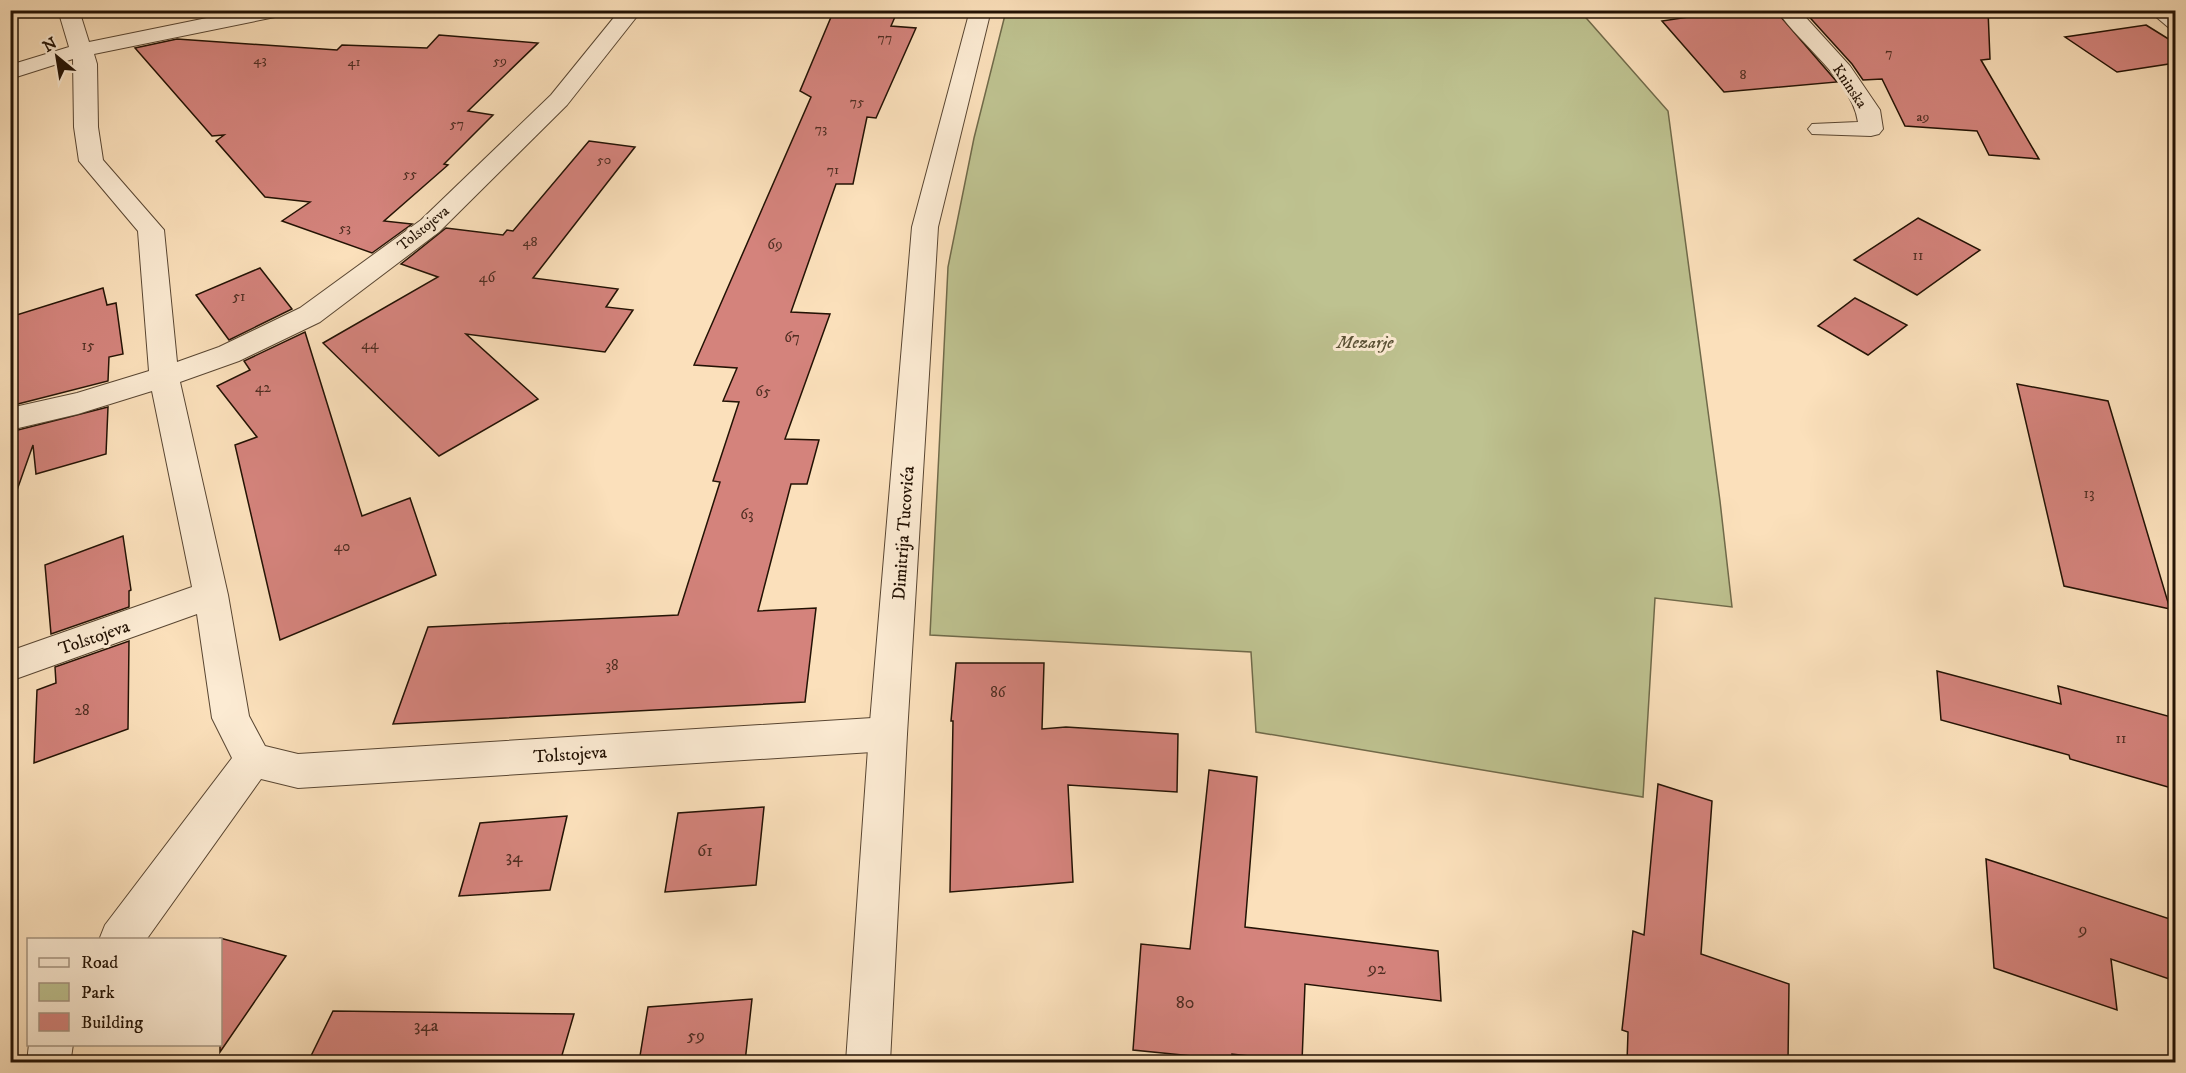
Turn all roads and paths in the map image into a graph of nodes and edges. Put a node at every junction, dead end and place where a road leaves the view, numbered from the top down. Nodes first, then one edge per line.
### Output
1 (68, 10) edge
2 (280, 10) edge
3 (632, 10) edge
4 (981, 10) edge
5 (1788, 10) edge
6 (2158, 10) edge
7 (2175, 22) edge
8 (81, 50) junction
9 (10, 72) edge
10 (1820, 129) dead end
11 (164, 377) junction
12 (10, 419) edge
13 (211, 595) junction
14 (10, 666) edge
15 (888, 734) junction
16 (254, 760) junction
17 (121, 938) edge
18 (51, 1046) edge
19 (50, 1062) edge
20 (868, 1062) edge

1 - 8 street
2 - 8 street
3 - 11 street, Tolstojeva
4 - 15 street, Dimitrija Tucovića
5 - 10 street, Kninska
6 - 7 street
8 - 9 street
8 - 11 street
11 - 12 street, Tolstojeva
11 - 13 street
13 - 14 street, Tolstojeva
13 - 16 street
15 - 16 street, Tolstojeva
15 - 20 street, Dimitrija Tucovića
16 - 17 street
18 - 19 street

